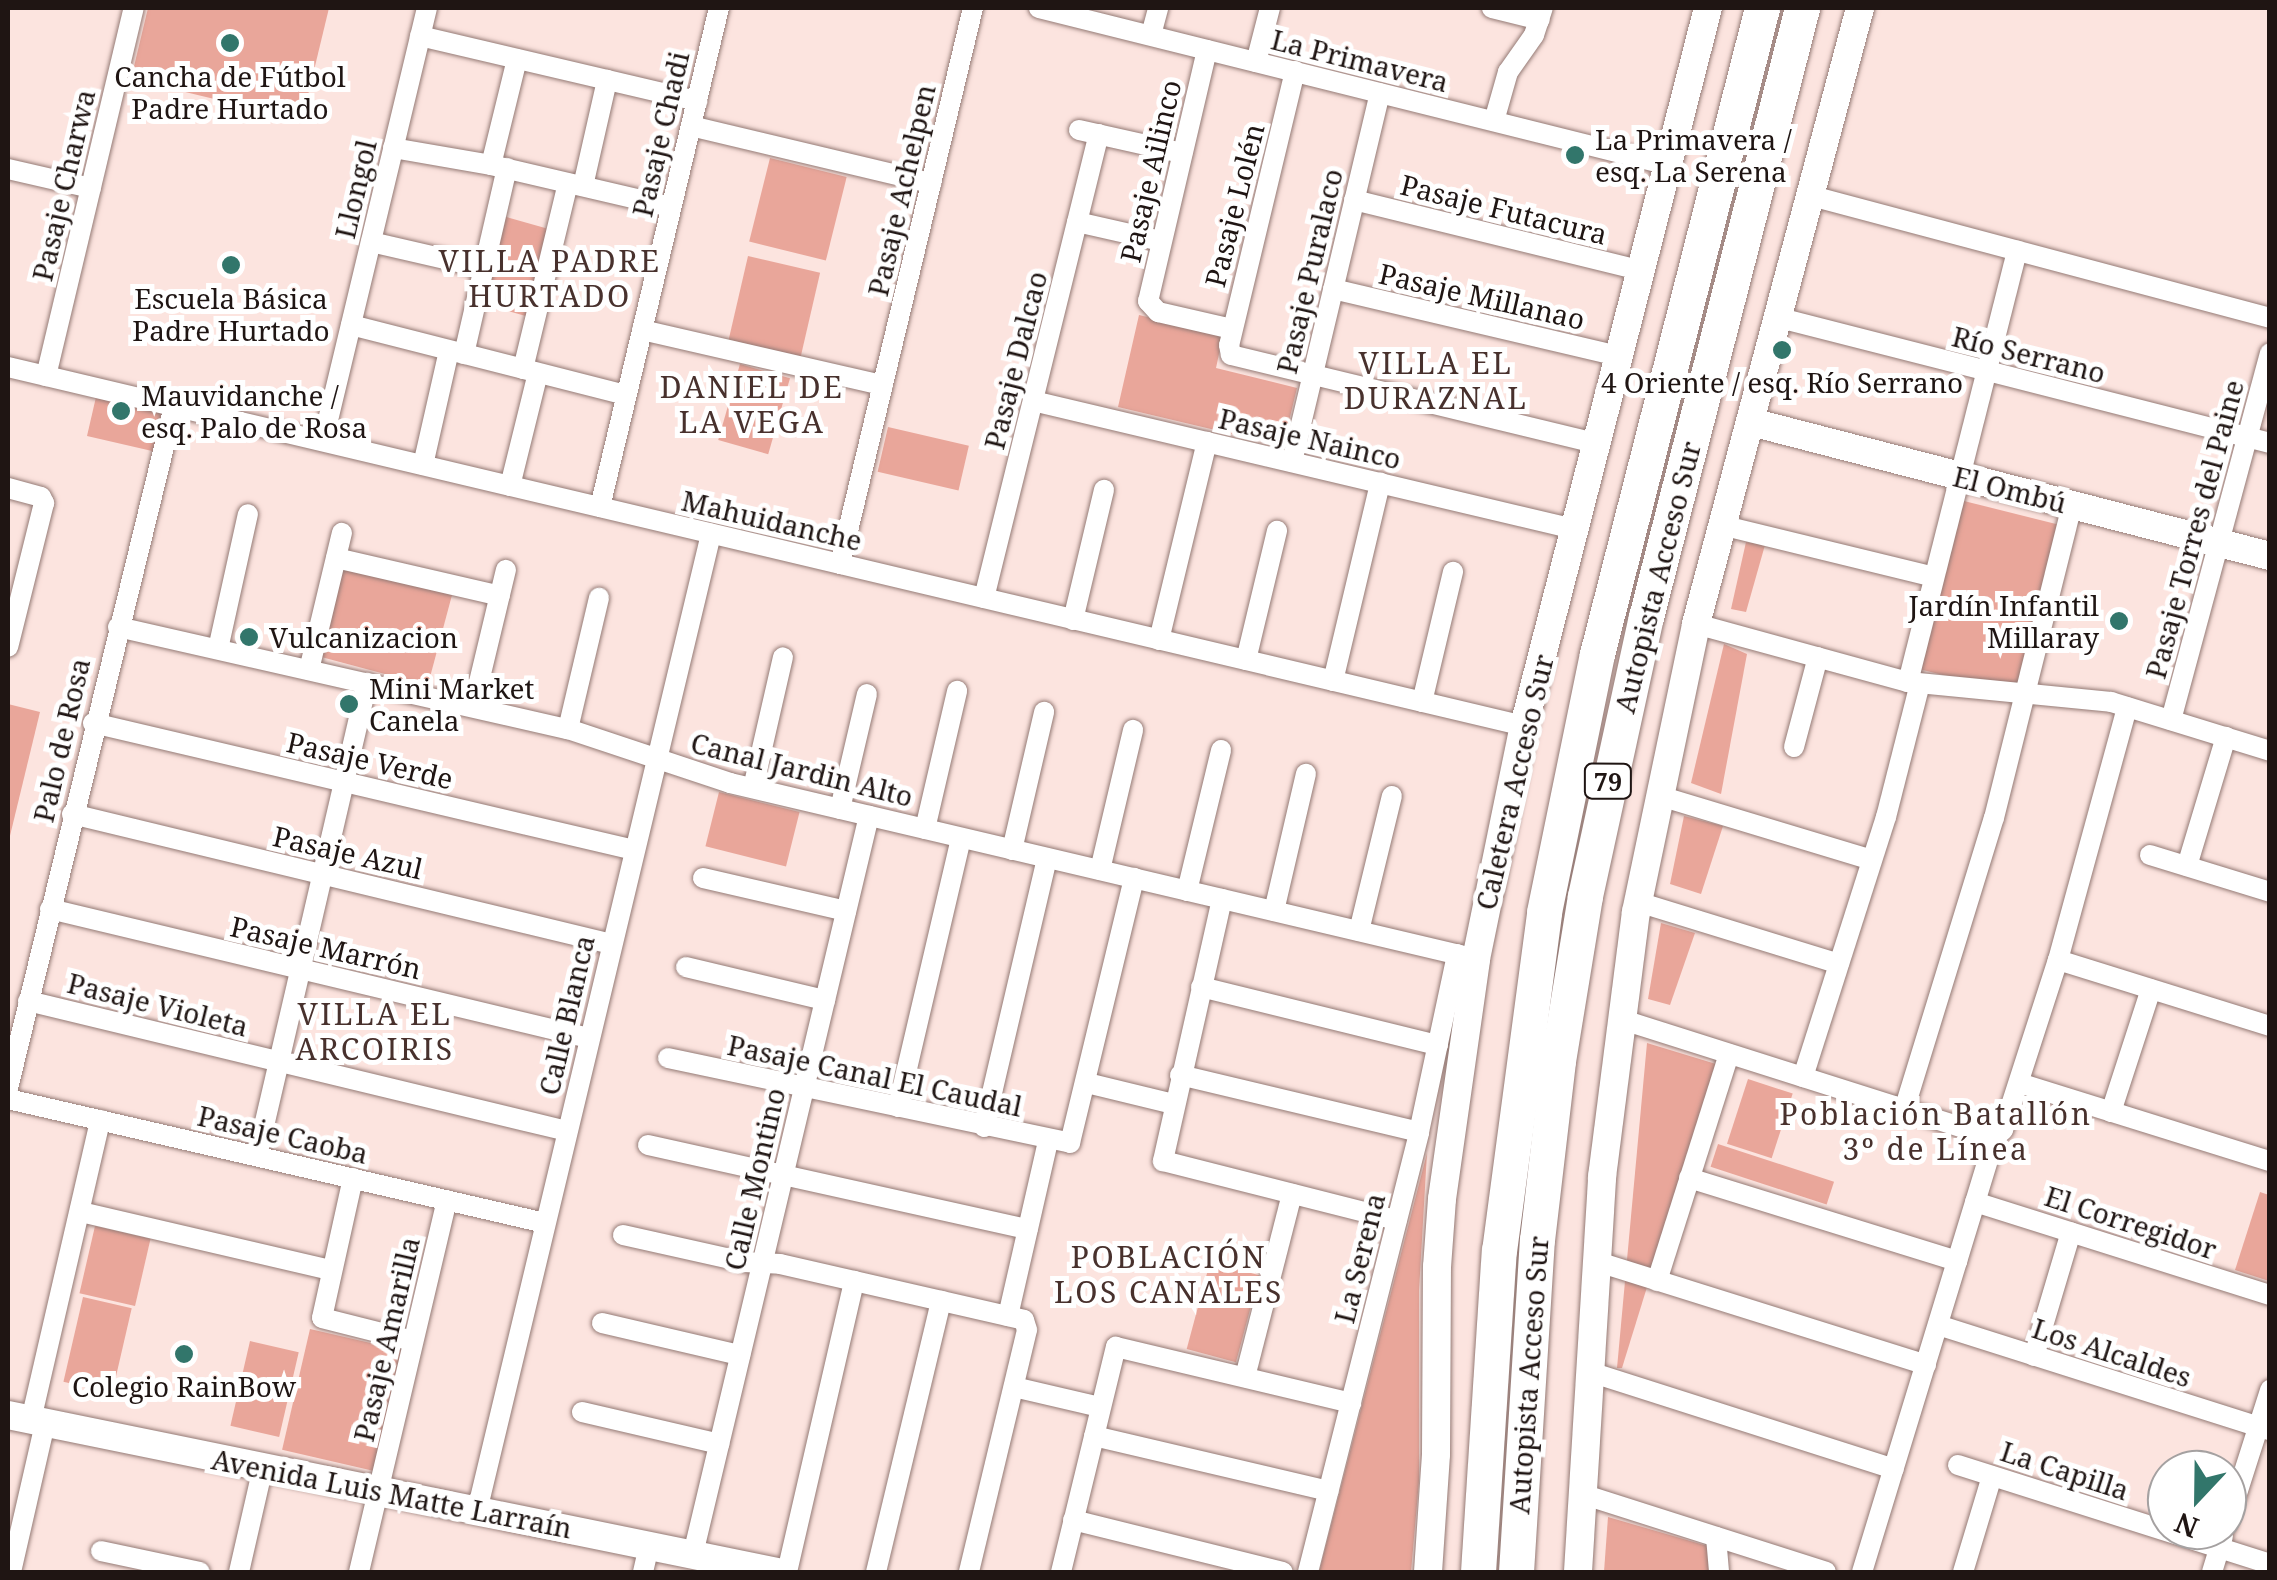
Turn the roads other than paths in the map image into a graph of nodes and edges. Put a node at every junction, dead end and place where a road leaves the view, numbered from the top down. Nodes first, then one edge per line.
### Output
1 (134, 8) edge
2 (427, 8) edge
3 (719, 8) edge
4 (973, 8) edge
5 (1039, 8) edge
6 (1158, 8) edge
7 (1270, 8) edge
8 (1492, 8) edge
9 (1708, 8) edge
10 (1762, 8) edge
11 (1802, 8) edge
12 (1860, 8) edge
13 (1542, 14) edge
14 (420, 36) junction
15 (1151, 36) junction
16 (1207, 50) junction
17 (516, 59) junction
18 (1256, 62) junction
19 (1295, 72) junction
20 (607, 80) junction
21 (1380, 93) junction
22 (696, 101) junction
23 (1494, 121) junction
24 (690, 126) junction
25 (393, 148) junction
26 (1182, 153) junction
27 (1668, 165) junction
28 (499, 166) junction
29 (8, 169) edge
30 (575, 184) junction
31 (931, 184) junction
32 (91, 188) junction
33 (1808, 195) junction
34 (1354, 200) junction
35 (671, 207) junction
36 (1077, 222) junction
37 (1161, 241) junction
38 (371, 242) junction
39 (2017, 251) junction
40 (484, 268) junction
41 (1640, 270) junction
42 (1333, 289) junction
43 (1776, 317) junction
44 (2270, 318) edge
45 (351, 325) junction
46 (642, 330) junction
47 (1232, 330) junction
48 (457, 352) junction
49 (2270, 353) edge
50 (1618, 356) junction
51 (8, 366) edge
52 (530, 371) junction
53 (1987, 371) junction
54 (46, 376) junction
55 (1313, 376) junction
56 (884, 384) junction
57 (626, 396) junction
58 (1033, 401) junction
59 (174, 406) junction
60 (1751, 422) junction
61 (2248, 438) junction
62 (323, 441) junction
63 (1207, 442) junction
64 (1596, 443) junction
65 (2270, 444) edge
66 (1292, 462) junction
67 (423, 465) junction
68 (1960, 476) junction
69 (1380, 483) junction
70 (510, 486) junction
71 (8, 488) edge
72 (1104, 490) dead end
73 (2072, 505) junction
74 (600, 507) junction
75 (248, 514) dead end
76 (1725, 526) junction
77 (1574, 529) junction
78 (1277, 532) dead end
79 (342, 534) dead end
80 (712, 534) junction
81 (2222, 544) junction
82 (2270, 556) edge
83 (336, 558) junction
84 (840, 564) junction
85 (506, 570) dead end
86 (1453, 572) dead end
87 (1934, 577) junction
88 (15, 589) edge
89 (500, 596) junction
90 (599, 598) dead end
91 (984, 598) junction
92 (1073, 620) junction
93 (1696, 624) junction
94 (118, 626) junction
95 (1159, 640) junction
96 (8, 646) edge
97 (218, 649) junction
98 (784, 657) dead end
99 (1818, 658) junction
100 (1246, 660) junction
101 (310, 670) junction
102 (1334, 681) junction
103 (367, 683) junction
104 (1914, 683) junction
105 (957, 690) dead end
106 (2023, 692) junction
107 (867, 694) dead end
108 (1422, 702) junction
109 (473, 706) junction
110 (2127, 706) junction
111 (1044, 712) dead end
112 (2171, 720) junction
113 (94, 723) junction
114 (1524, 726) junction
115 (568, 729) junction
116 (1133, 730) dead end
117 (2226, 737) junction
118 (1794, 748) dead end
119 (1221, 750) dead end
120 (2270, 751) edge
121 (656, 758) junction
122 (1306, 774) dead end
123 (344, 782) junction
124 (752, 788) junction
125 (1392, 796) dead end
126 (1660, 796) junction
127 (840, 809) junction
128 (72, 814) junction
129 (869, 816) junction
130 (925, 829) junction
131 (961, 838) junction
132 (634, 850) junction
133 (1012, 850) junction
134 (2150, 854) dead end
135 (1047, 858) junction
136 (1872, 860) junction
137 (2186, 866) junction
138 (1100, 870) junction
139 (322, 874) junction
140 (704, 878) dead end
141 (1134, 878) junction
142 (1187, 891) junction
143 (2270, 892) edge
144 (1222, 899) junction
145 (1638, 902) junction
146 (50, 909) junction
147 (846, 911) junction
148 (1274, 911) junction
149 (1359, 931) junction
150 (612, 944) junction
151 (1466, 956) junction
152 (2058, 960) junction
153 (1839, 964) junction
154 (686, 967) dead end
155 (300, 969) junction
156 (1201, 986) junction
157 (2151, 989) junction
158 (825, 1000) junction
159 (28, 1001) junction
160 (1620, 1019) junction
161 (2270, 1026) edge
162 (589, 1038) junction
163 (1438, 1046) junction
164 (1729, 1054) junction
165 (668, 1058) dead end
166 (279, 1062) junction
167 (1180, 1075) junction
168 (1803, 1077) junction
169 (1087, 1083) junction
170 (2019, 1083) junction
171 (8, 1088) edge
172 (804, 1088) junction
173 (8, 1098) edge
174 (1174, 1104) junction
175 (898, 1106) junction
176 (1904, 1110) junction
177 (2111, 1112) junction
178 (100, 1120) junction
179 (984, 1126) junction
180 (567, 1131) junction
181 (1419, 1132) junction
182 (1059, 1142) junction
183 (1989, 1143) junction
184 (648, 1145) dead end
185 (257, 1156) junction
186 (2270, 1161) edge
187 (783, 1174) junction
188 (353, 1178) junction
189 (1690, 1178) junction
190 (1292, 1194) junction
191 (447, 1200) junction
192 (1975, 1202) junction
193 (80, 1212) junction
194 (1398, 1220) junction
195 (545, 1223) junction
196 (1028, 1229) junction
197 (2071, 1232) junction
198 (623, 1235) dead end
199 (1595, 1261) junction
200 (1957, 1262) junction
201 (762, 1263) junction
202 (332, 1270) junction
203 (854, 1281) junction
204 (1657, 1281) junction
205 (2270, 1295) edge
206 (941, 1301) junction
207 (1017, 1320) junction
208 (602, 1324) dead end
209 (1938, 1325) junction
210 (413, 1342) junction
211 (740, 1355) junction
212 (2034, 1356) junction
213 (1926, 1365) junction
214 (1587, 1371) junction
215 (1245, 1377) junction
216 (1014, 1386) junction
217 (2270, 1390) edge
218 (1351, 1403) junction
219 (1100, 1407) junction
220 (582, 1412) dead end
221 (28, 1419) edge
222 (2264, 1428) edge
223 (1094, 1436) junction
224 (719, 1444) junction
225 (1958, 1465) dead end
226 (263, 1467) junction
227 (1894, 1469) junction
228 (2247, 1473) edge
229 (1992, 1476) junction
230 (1329, 1490) junction
231 (378, 1491) junction
232 (1582, 1494) junction
233 (477, 1511) junction
234 (2147, 1515) edge
235 (1074, 1520) junction
236 (1716, 1537) junction
237 (12, 1546) edge
238 (2247, 1549) edge
239 (101, 1551) dead end
240 (693, 1554) junction
241 (646, 1559) edge
242 (2270, 1564) edge
243 (1820, 1570) edge
244 (10, 1572) edge
245 (200, 1572) edge
246 (240, 1572) edge
247 (359, 1572) edge
248 (772, 1572) edge
249 (876, 1572) edge
250 (969, 1572) edge
251 (1061, 1572) edge
252 (1283, 1572) edge
253 (1308, 1572) edge
254 (1428, 1572) edge
255 (1478, 1572) edge
256 (1516, 1572) edge
257 (1578, 1572) edge
258 (1719, 1572) edge
259 (1862, 1572) edge
260 (1963, 1572) edge

1 - 32 street, Pasaje Charwa
2 - 14 street, Llongol
3 - 22 street, Pasaje Chadi
4 - 31 street, Pasaje Achelpen
5 - 15 street, La Primavera
6 - 15 street
7 - 18 street
8 - 13 street
9 - 27 main road, Caletera Acceso Sur
10 - 255 highway, Autopista Acceso Sur / 79
11 - 256 highway, Autopista Acceso Sur / 79
12 - 33 main road
13 - 23 street
14 - 17 street
14 - 25 street, Llongol
15 - 16 street, La Primavera
16 - 18 street, La Primavera
16 - 26 street, Pasaje Ailinco
17 - 20 street
17 - 28 street
18 - 19 street, La Primavera
19 - 21 street, La Primavera
19 - 47 street, Pasaje Lolén
20 - 22 street
20 - 30 street
21 - 23 street, La Primavera
21 - 34 street, Pasaje Puralaco
22 - 24 street, Pasaje Chadi
23 - 27 street, La Primavera
24 - 31 street
24 - 35 street, Pasaje Chadi
25 - 28 street
25 - 38 street, Llongol
26 - 36 street, Pasaje Dalcao
26 - 37 street, Pasaje Ailinco
27 - 41 main road, Caletera Acceso Sur
28 - 30 street
28 - 40 street
29 - 32 street
30 - 35 street
30 - 52 street
31 - 56 street, Pasaje Achelpen
32 - 54 street, Pasaje Charwa
33 - 39 street
33 - 43 main road
34 - 41 street, Pasaje Futacura
34 - 42 street, Pasaje Puralaco
35 - 46 street, Pasaje Chadi
36 - 37 street
36 - 58 street, Pasaje Dalcao
37 - 47 street, Pasaje Ailinco
38 - 40 street
38 - 45 street, Llongol
39 - 44 street
39 - 53 street
40 - 48 street
41 - 50 main road, Caletera Acceso Sur
42 - 50 street, Pasaje Millanao
42 - 55 street, Pasaje Puralaco
43 - 53 street, Río Serrano
43 - 60 main road
45 - 48 street
45 - 62 street, Llongol
46 - 56 street
46 - 57 street, Pasaje Chadi
47 - 55 street, Pasaje Lolén
48 - 52 street
48 - 67 street
49 - 61 street, Pasaje Torres del Paine
50 - 64 main road, Caletera Acceso Sur
51 - 54 street, Mahuidanche
52 - 57 street
52 - 70 street
53 - 61 street, Río Serrano
53 - 68 street
54 - 59 street, Mahuidanche
55 - 64 street
55 - 66 street, Pasaje Puralaco
56 - 84 street, Pasaje Achelpen
57 - 74 street, Pasaje Chadi
58 - 63 street, Pasaje Nainco
58 - 91 street, Pasaje Dalcao
59 - 62 street, Mahuidanche
59 - 94 street, Palo de Rosa
60 - 68 main road, El Ombú
60 - 76 main road
61 - 65 street, Río Serrano
61 - 81 street, Pasaje Torres del Paine
62 - 67 street, Mahuidanche
63 - 66 street, Pasaje Nainco
63 - 95 street
64 - 77 main road, Caletera Acceso Sur
66 - 69 street, Pasaje Nainco
67 - 70 street, Mahuidanche
68 - 73 main road, El Ombú
68 - 87 street
69 - 77 street, Pasaje Nainco
69 - 102 street
70 - 74 street, Mahuidanche
71 - 88 street
72 - 92 street
73 - 81 main road, El Ombú
73 - 106 street
74 - 80 street, Mahuidanche
75 - 97 street
76 - 87 street
76 - 93 main road
77 - 114 main road, Caletera Acceso Sur
78 - 100 street
79 - 83 street
80 - 84 street, Mahuidanche
80 - 121 street, Calle Blanca
81 - 82 main road, El Ombú
81 - 112 street, Pasaje Torres del Paine
83 - 89 street
83 - 101 street
84 - 91 street, Mahuidanche
85 - 89 street
86 - 108 street
87 - 104 street
88 - 96 street
89 - 109 street
90 - 115 street
91 - 92 street, Mahuidanche
92 - 95 street, Mahuidanche
93 - 99 street
93 - 126 main road
94 - 97 street, Canal Jardin Alto
94 - 113 street, Palo de Rosa
95 - 100 street, Mahuidanche
97 - 101 street, Canal Jardin Alto
98 - 124 street
99 - 104 street
99 - 118 street
100 - 102 street, Mahuidanche
101 - 103 street, Canal Jardin Alto
102 - 108 street, Mahuidanche
103 - 109 street, Canal Jardin Alto
103 - 123 street
104 - 106 street
104 - 136 street
105 - 130 street
106 - 110 street
106 - 176 street
107 - 127 street
108 - 114 street, Mahuidanche
109 - 115 street, Canal Jardin Alto
110 - 112 street
110 - 152 street
111 - 133 street
112 - 117 street
113 - 123 street, Pasaje Verde
113 - 128 street, Palo de Rosa
114 - 151 main road, Caletera Acceso Sur
115 - 121 street, Canal Jardin Alto
116 - 138 street
117 - 120 street
117 - 137 street
119 - 142 street
121 - 124 street, Canal Jardin Alto
121 - 132 street, Calle Blanca
122 - 148 street
123 - 132 street, Pasaje Verde
123 - 139 street
124 - 127 street, Canal Jardin Alto
125 - 149 street
126 - 136 street
126 - 145 main road
127 - 129 street, Canal Jardin Alto
128 - 139 street, Pasaje Azul
128 - 146 street, Palo de Rosa
129 - 130 street, Canal Jardin Alto
129 - 147 street, Calle Montino
130 - 131 street, Canal Jardin Alto
131 - 133 street, Canal Jardin Alto
131 - 175 street
132 - 150 street, Calle Blanca
133 - 135 street, Canal Jardin Alto
134 - 137 street
135 - 138 street, Canal Jardin Alto
135 - 179 street
136 - 153 street
137 - 143 street
138 - 141 street, Canal Jardin Alto
139 - 150 street, Pasaje Azul
139 - 155 street
140 - 147 street
141 - 142 street, Canal Jardin Alto
141 - 169 street
142 - 144 street, Canal Jardin Alto
144 - 148 street, Canal Jardin Alto
144 - 156 street
145 - 153 street
145 - 160 main road
146 - 155 street, Pasaje Marrón
146 - 159 street, Palo de Rosa
147 - 158 street, Calle Montino
148 - 149 street, Canal Jardin Alto
149 - 151 street, Canal Jardin Alto
150 - 162 street, Calle Blanca
151 - 163 street, La Serena
151 - 254 main road, Caletera Acceso Sur
152 - 157 street
152 - 170 street
153 - 168 street
154 - 158 street
155 - 162 street, Pasaje Marrón
155 - 166 street
156 - 163 street
156 - 167 street
157 - 161 street
157 - 177 street
158 - 172 street, Calle Montino
159 - 166 street, Pasaje Violeta
159 - 171 street, Palo de Rosa
160 - 164 street
160 - 199 main road
162 - 180 street, Calle Blanca
163 - 181 street, La Serena
164 - 168 street
164 - 189 street
165 - 172 street, Pasaje Canal El Caudal
166 - 180 street, Pasaje Violeta
166 - 185 street
167 - 174 street
167 - 181 street
168 - 176 street
169 - 174 street
169 - 182 street
170 - 177 street
170 - 183 street
172 - 175 street, Pasaje Canal El Caudal
172 - 187 street, Calle Montino
173 - 178 street, Pasaje Caoba
174 - 190 street
175 - 179 street, Pasaje Canal El Caudal
176 - 183 street
177 - 186 street
178 - 185 street, Pasaje Caoba
178 - 193 street
179 - 182 street, Pasaje Canal El Caudal
180 - 195 street, Calle Blanca
181 - 194 street, La Serena
182 - 196 street
183 - 192 street
184 - 187 street
185 - 188 street, Pasaje Caoba
187 - 196 street
187 - 201 street, Calle Montino
188 - 191 street, Pasaje Caoba
188 - 202 street
189 - 200 street
189 - 204 street
190 - 194 street
190 - 215 street
191 - 195 street, Pasaje Caoba
191 - 210 street, Pasaje Amarilla
192 - 197 street, El Corregidor
192 - 200 street
193 - 202 street
193 - 221 street
194 - 218 street, La Serena
195 - 233 street, Calle Blanca
196 - 207 street
197 - 205 street, El Corregidor
197 - 212 street
198 - 201 street
199 - 204 street
199 - 214 main road
200 - 209 street
201 - 203 street
201 - 211 street, Calle Montino
202 - 210 street
203 - 206 street
203 - 248 street
204 - 213 street
206 - 207 street
206 - 249 street
207 - 216 street
208 - 211 street
209 - 212 street, Los Alcaldes
209 - 213 street
210 - 231 street, Pasaje Amarilla
211 - 224 street, Calle Montino
212 - 222 street, Los Alcaldes
213 - 227 street
214 - 227 street
214 - 232 main road
215 - 218 street
215 - 219 street
216 - 219 street
216 - 250 street
217 - 222 street
218 - 230 street, La Serena
219 - 223 street
220 - 224 street
221 - 226 main road, Avenida Luis Matte Larraín
221 - 237 street
222 - 228 street
223 - 230 street
223 - 235 street
224 - 240 street, Calle Montino
225 - 229 street, La Capilla
226 - 231 main road, Avenida Luis Matte Larraín
226 - 246 street
227 - 259 street
229 - 234 street, La Capilla
229 - 260 street
230 - 253 street, La Serena
231 - 233 main road, Avenida Luis Matte Larraín
231 - 247 street, Pasaje Amarilla
232 - 236 street
232 - 257 main road
233 - 241 main road, Avenida Luis Matte Larraín
235 - 251 street
235 - 252 street
236 - 243 street
236 - 258 street
237 - 244 street
238 - 242 street, La Capilla
239 - 245 street
240 - 241 main road, Avenida Luis Matte Larraín
240 - 248 main road, Avenida Luis Matte Larraín

